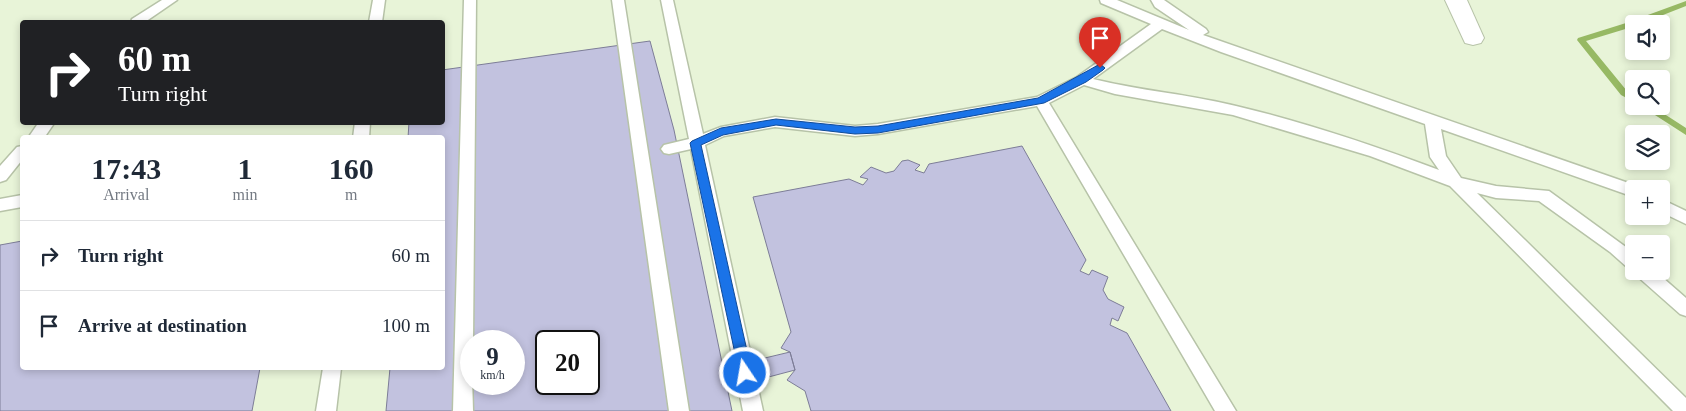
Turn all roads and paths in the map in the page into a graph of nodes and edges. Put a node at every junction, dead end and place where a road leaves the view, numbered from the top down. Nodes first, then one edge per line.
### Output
1 (172, 0) edge
2 (379, 0) edge
3 (470, 0) edge
4 (618, 0) edge
5 (667, 0) edge
6 (1106, 0) edge
7 (1157, 0) edge
8 (1456, 0) edge
9 (140, 20) edge
10 (376, 20) edge
11 (1160, 24) junction
12 (1474, 38) dead end
13 (1226, 49) junction
14 (1082, 80) junction
15 (1041, 101) junction
16 (1432, 120) junction
17 (46, 125) edge
18 (37, 135) edge
19 (696, 143) junction
20 (669, 149) dead end
21 (20, 153) edge
22 (0, 176) edge
23 (1456, 182) junction
24 (1625, 188) edge
25 (20, 201) edge
26 (0, 205) edge
27 (1670, 210) edge
28 (1686, 218) edge
29 (1625, 255) edge
30 (1653, 280) edge
31 (1686, 309) edge
32 (332, 370) edge
33 (326, 411) edge
34 (463, 411) edge
35 (679, 411) edge
36 (753, 411) edge
37 (1226, 411) edge
38 (1686, 411) edge

1 - 9 lane
2 - 10 lane
3 - 34 lane
4 - 35 lane
5 - 19 lane
6 - 11 lane
7 - 13 lane
8 - 12 street
11 - 13 lane
11 - 14 lane
13 - 16 lane
14 - 15 lane
14 - 23 lane
15 - 19 lane
15 - 37 lane
16 - 23 lane
16 - 24 lane
17 - 18 lane
19 - 20 lane
19 - 36 lane
21 - 22 lane
23 - 29 lane
23 - 38 lane
25 - 26 lane
27 - 28 lane
30 - 31 lane
32 - 33 lane

